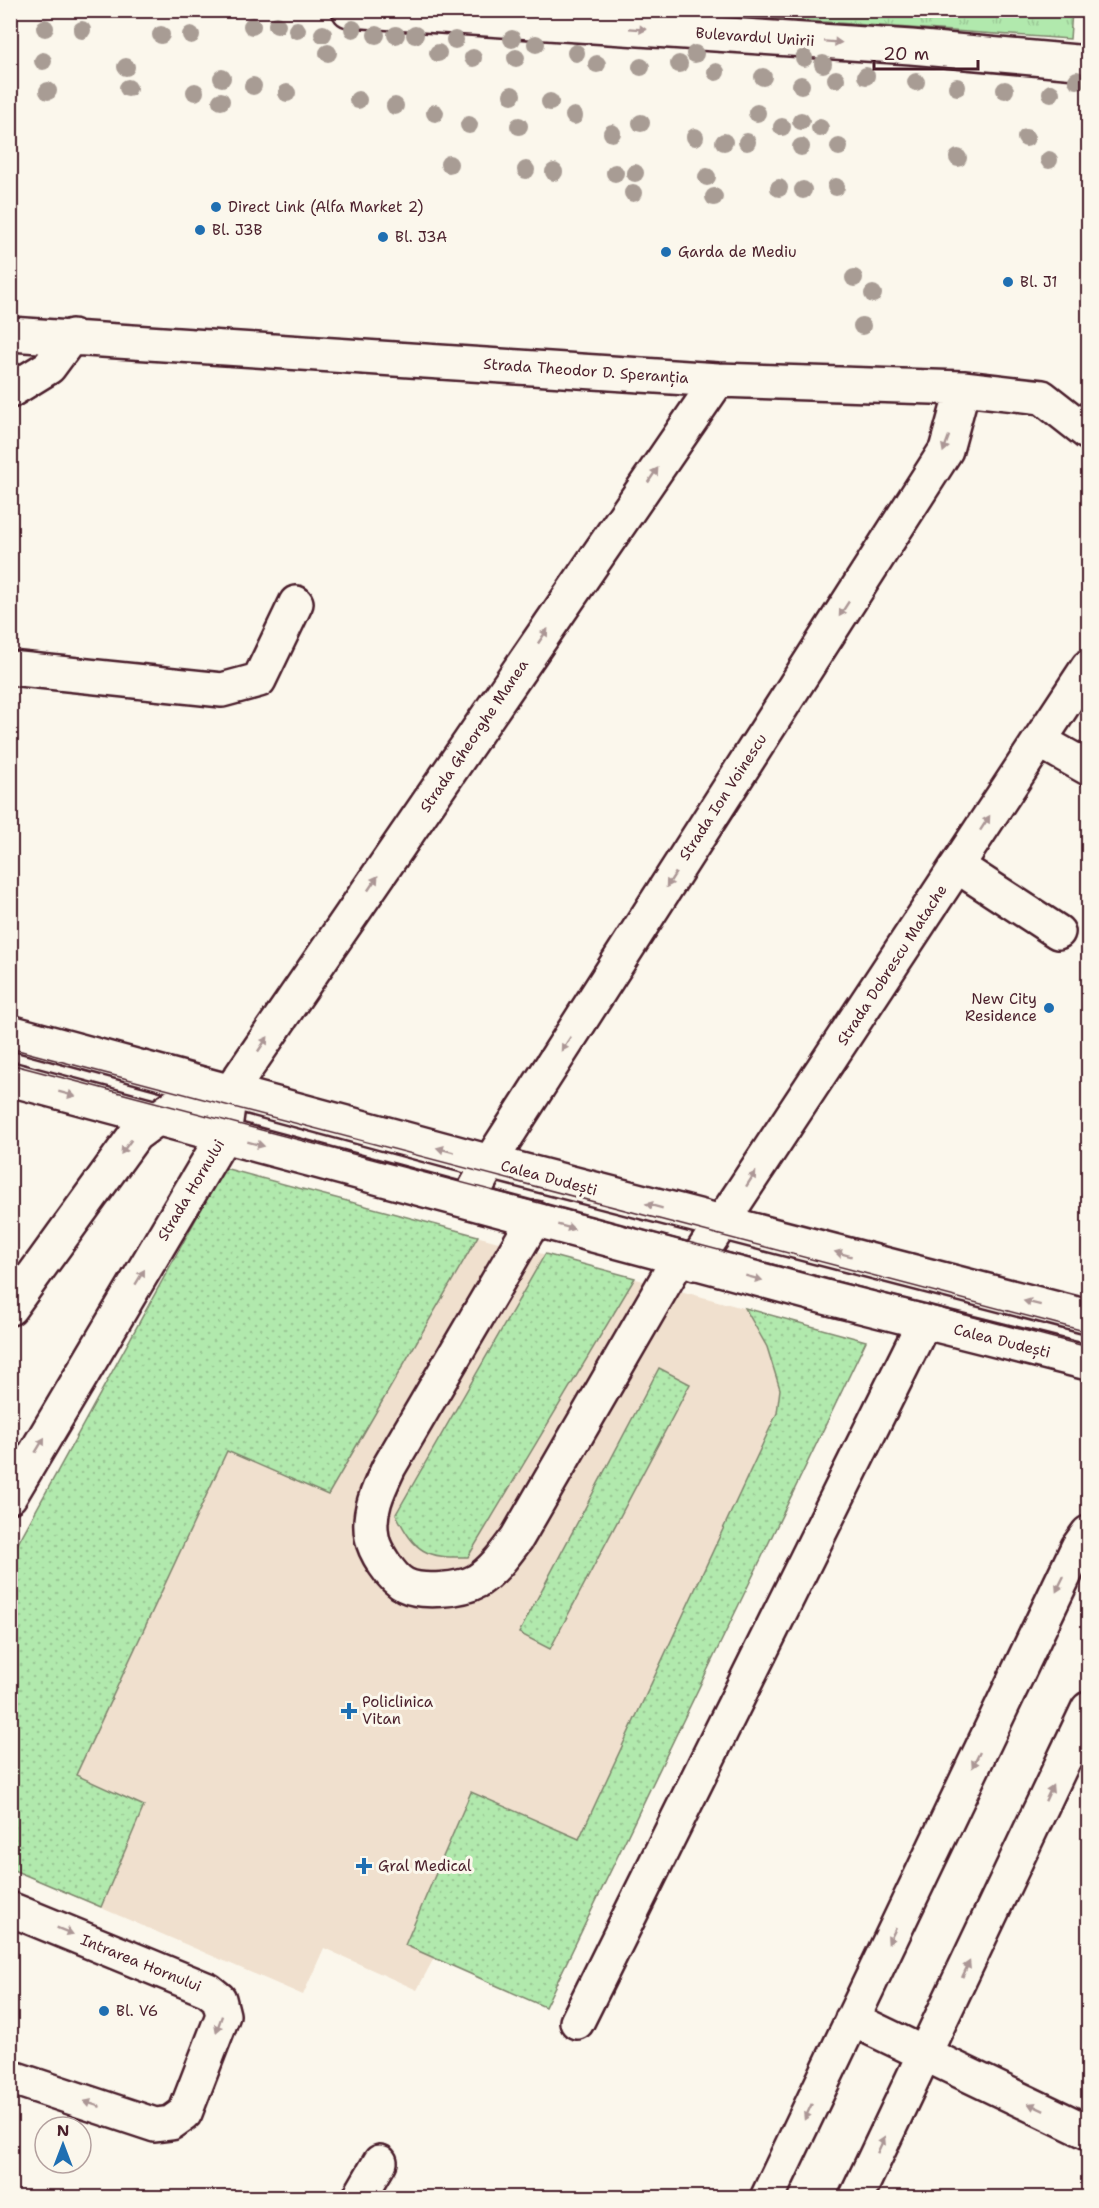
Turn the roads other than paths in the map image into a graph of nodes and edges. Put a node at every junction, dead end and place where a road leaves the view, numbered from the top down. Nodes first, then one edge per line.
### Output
1 (349, 10) edge
2 (1089, 63) edge
3 (10, 334) edge
4 (72, 336) junction
5 (718, 380) junction
6 (963, 388) junction
7 (10, 391) edge
8 (1089, 433) edge
9 (296, 603) dead end
10 (1089, 667) edge
11 (10, 668) edge
12 (1040, 741) junction
13 (1089, 768) edge
14 (957, 866) junction
15 (1058, 932) dead end
16 (10, 1032) edge
17 (10, 1079) edge
18 (230, 1092) junction
19 (157, 1117) junction
20 (224, 1135) junction
21 (490, 1162) junction
22 (469, 1200) junction
23 (535, 1218) junction
24 (722, 1224) junction
25 (687, 1261) junction
26 (10, 1308) edge
27 (1089, 1317) edge
28 (924, 1322) junction
29 (1089, 1363) edge
30 (10, 1496) edge
31 (1085, 1544) edge
32 (1089, 1709) edge
33 (10, 1909) edge
34 (852, 2019) junction
35 (577, 2022) dead end
36 (924, 2054) junction
37 (10, 2077) edge
38 (1089, 2132) edge
39 (380, 2162) dead end
40 (359, 2198) edge
41 (767, 2198) edge
42 (856, 2198) edge

1 -> 2 street, Bulevardul Unirii
3 - 4 street, Strada Theodor D. Speranția
4 - 5 street, Strada Theodor D. Speranția
4 - 7 street
5 - 6 street, Strada Theodor D. Speranția
18 -> 5 street, Strada Gheorghe Manea
6 - 8 street, Strada Theodor D. Speranția
6 -> 21 street, Strada Ion Voinescu
9 - 11 street
10 - 12 street, Strada Dobrescu Matache
12 - 13 street
14 -> 12 street, Strada Dobrescu Matache
14 - 15 street
24 -> 14 street, Strada Dobrescu Matache
16 - 18 street, Calea Dudești
17 -> 19 street, Calea Dudești
18 - 19 street
18 - 20 street, Strada Hornului
21 -> 18 street, Calea Dudești
19 - 20 street, Calea Dudești
19 -> 26 street
20 -> 22 street, Calea Dudești
30 -> 20 street, Strada Hornului
21 - 22 street, Strada Ion Voinescu
24 -> 21 street, Calea Dudești
22 - 23 street, Calea Dudești
23 -> 25 street, Calea Dudești
23 - 25 street, Strada Dobrescu Matache
24 - 25 street, Strada Dobrescu Matache
27 -> 24 street, Calea Dudești
25 -> 28 street, Calea Dudești
28 - 29 street, Calea Dudești
28 - 35 street
31 -> 34 street
36 -> 32 street
33 -> 37 street, Intrarea Hornului
34 - 36 street
34 -> 41 street
38 -> 36 street
42 -> 36 street
39 - 40 street

